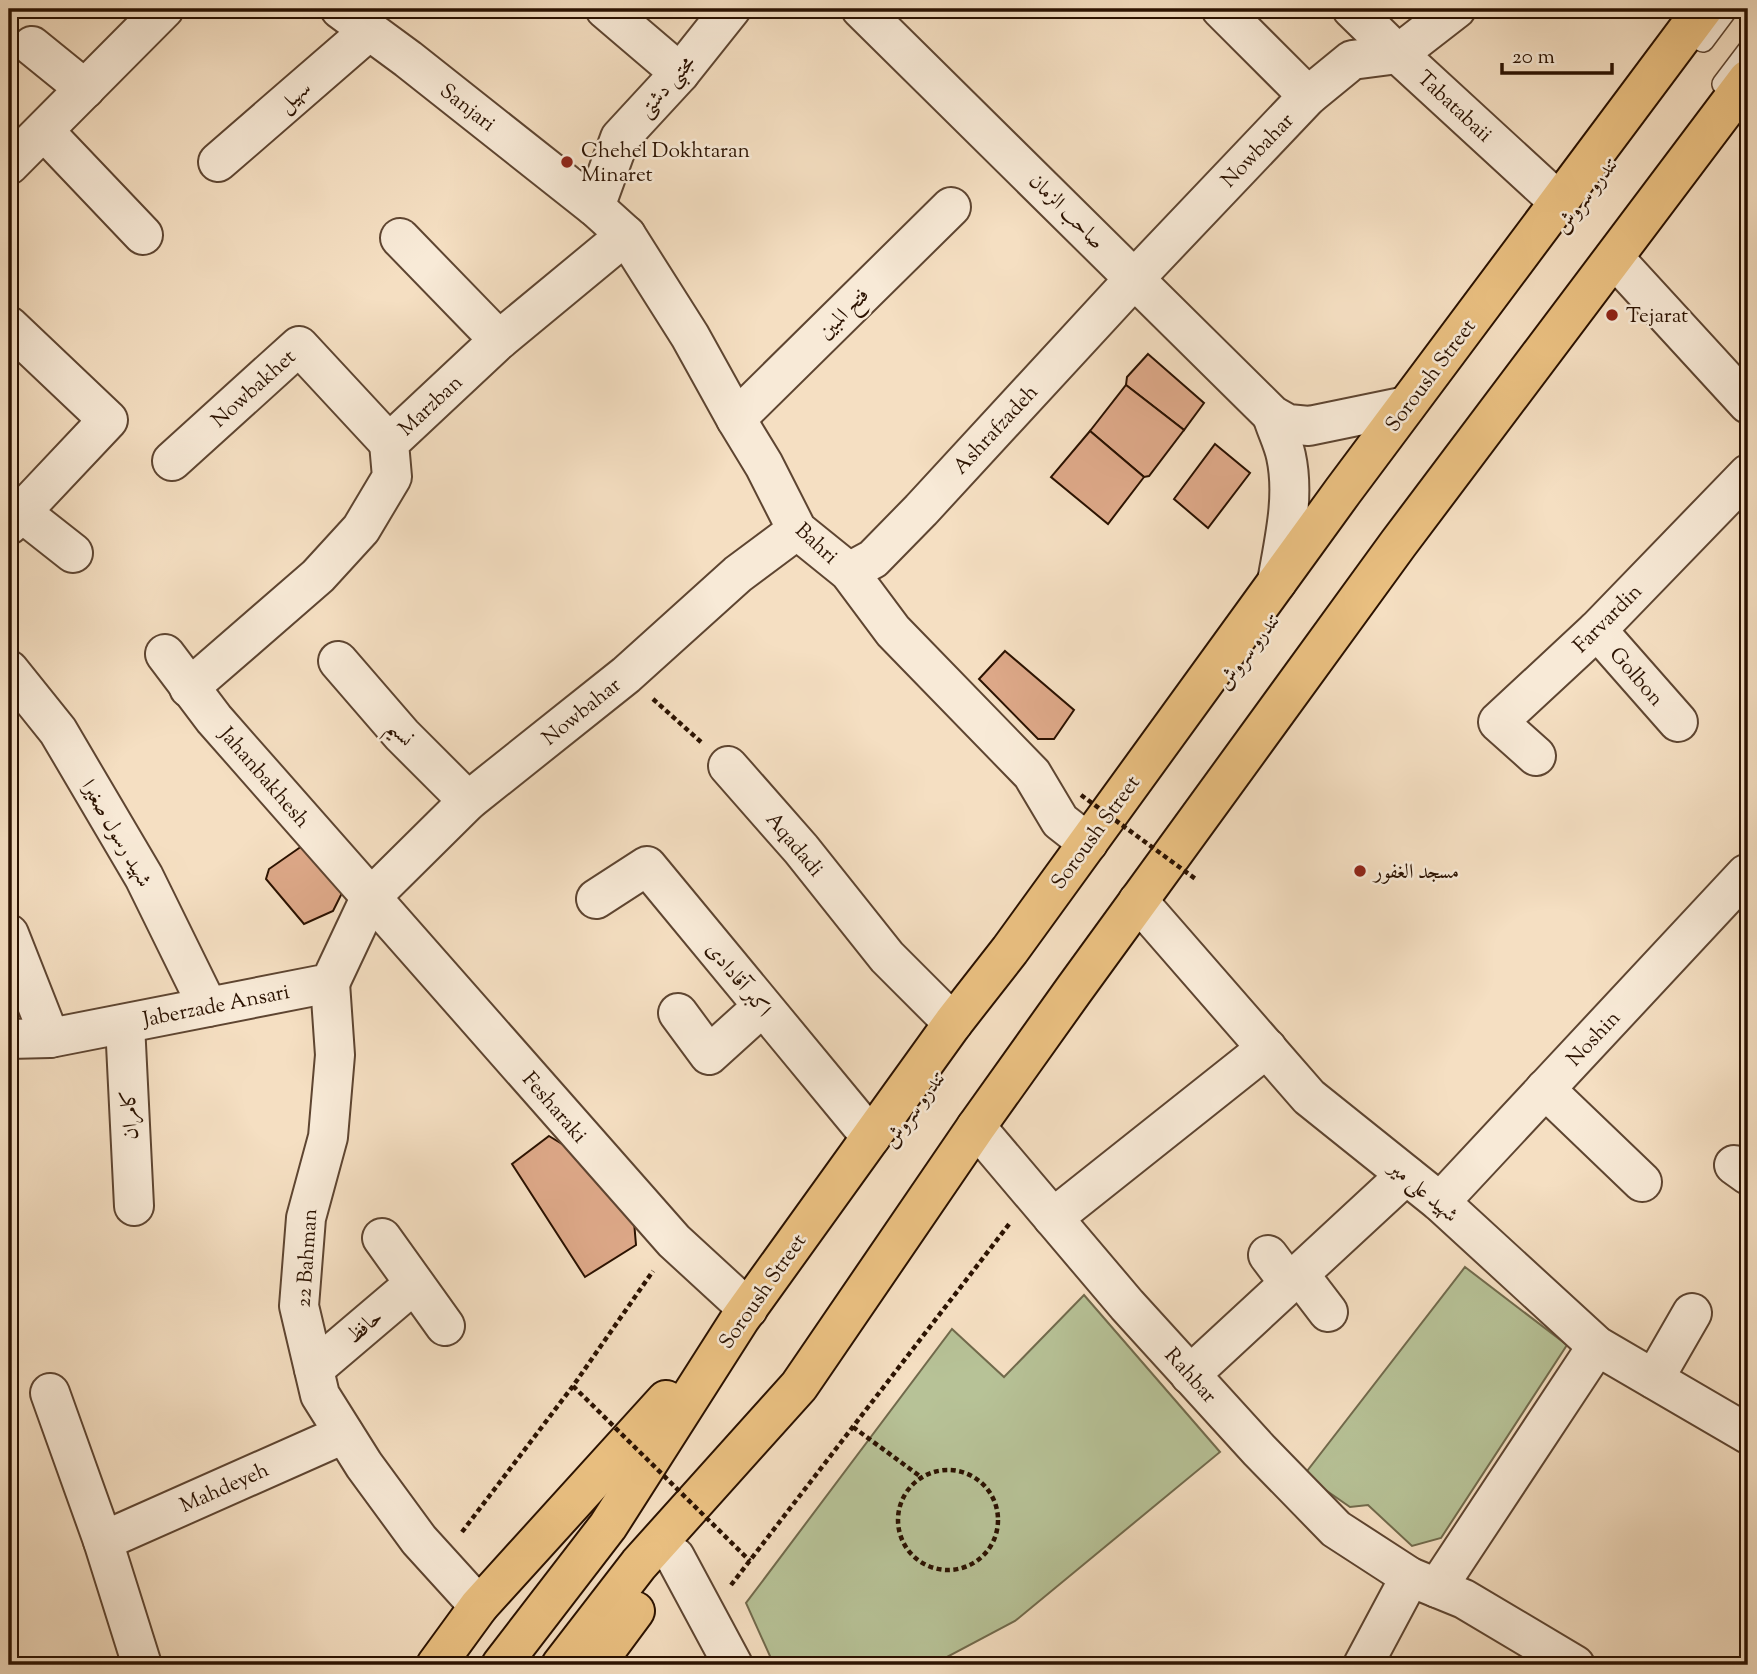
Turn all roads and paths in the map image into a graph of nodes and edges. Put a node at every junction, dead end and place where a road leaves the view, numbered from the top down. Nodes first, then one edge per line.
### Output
1 (164, 9) edge
2 (605, 9) edge
3 (731, 9) edge
4 (861, 9) edge
5 (1221, 9) edge
6 (1352, 9) edge
7 (1456, 9) edge
8 (1703, 9) edge
9 (1727, 9) edge
10 (354, 20) edge
11 (32, 46) dead end
12 (1748, 51) edge
13 (1398, 54) junction
14 (680, 73) junction
15 (1748, 79) edge
16 (85, 89) junction
17 (1308, 96) junction
18 (44, 131) junction
19 (218, 162) dead end
20 (9, 165) edge
21 (1559, 202) junction
22 (595, 207) junction
23 (951, 207) dead end
24 (143, 235) dead end
25 (626, 235) junction
26 (400, 238) dead end
27 (1614, 258) junction
28 (1135, 278) junction
29 (9, 326) edge
30 (499, 340) junction
31 (1743, 387) edge
32 (1406, 406) junction
33 (1272, 415) junction
34 (736, 419) junction
35 (389, 443) junction
36 (172, 461) dead end
37 (1748, 474) edge
38 (15, 518) edge
39 (797, 530) junction
40 (74, 552) dead end
41 (849, 572) junction
42 (1277, 582) junction
43 (1597, 630) junction
44 (165, 654) dead end
45 (338, 661) dead end
46 (9, 670) edge
47 (626, 675) junction
48 (189, 688) junction
49 (1678, 722) dead end
50 (1536, 756) dead end
51 (728, 766) joint
52 (1081, 795) dead end
53 (468, 802) junction
54 (1088, 843) junction
55 (1746, 873) dead end
56 (1197, 880) dead end
57 (370, 898) junction
58 (596, 899) dead end
59 (1138, 901) junction
60 (9, 934) edge
61 (330, 983) junction
62 (208, 1007) junction
63 (762, 1007) junction
64 (678, 1013) dead end
65 (953, 1023) junction
66 (125, 1024) junction
67 (50, 1038) junction
68 (9, 1039) edge
69 (1267, 1048) junction
70 (1545, 1089) junction
71 (976, 1127) junction
72 (872, 1137) junction
73 (1406, 1175) junction
74 (1642, 1182) dead end
75 (1440, 1202) junction
76 (134, 1206) dead end
77 (1043, 1206) junction
78 (382, 1238) dead end
79 (674, 1241) junction
80 (1285, 1271) junction
81 (414, 1284) junction
82 (751, 1304) junction
83 (1328, 1312) dead end
84 (1692, 1313) dead end
85 (445, 1326) dead end
86 (836, 1331) junction
87 (1597, 1346) junction
88 (314, 1369) junction
89 (1190, 1375) junction
90 (1654, 1380) junction
91 (573, 1386) junction
92 (799, 1386) junction
93 (50, 1392) dead end
94 (853, 1427) junction
95 (344, 1434) junction
96 (1748, 1434) edge
97 (921, 1477) junction
98 (103, 1541) junction
99 (674, 1557) junction
100 (439, 1563) junction
101 (1423, 1583) junction
102 (479, 1606) junction
103 (142, 1665) edge
104 (436, 1665) edge
105 (501, 1665) edge
106 (561, 1665) edge
107 (595, 1665) edge
108 (733, 1665) edge
109 (1363, 1665) edge
110 (1575, 1665) edge

1 - 16 street
2 - 14 street
3 - 14 street, مجتبی دشتی
4 - 28 street, صاحب الزمان
5 - 17 street
6 - 13 street, Tabatabaii
7 - 13 street
8 - 21 main road, Soroush Street
9 - 82 lane, تندرو سروش
10 - 19 street, سهیل
10 - 22 street, Sanjari
11 - 16 street
12 - 86 lane, تندرو سروش
13 - 17 street, Nowbahar
13 - 21 street, Tabatabaii
14 - 22 street, مجتبی دشتی
15 - 27 main road
16 - 18 street
17 - 28 street, Nowbahar
18 - 20 street
18 - 24 street
21 - 32 main road, Soroush Street
22 - 25 street, Bahri
23 - 34 street, فتح المبین
25 - 30 street, Marzban
25 - 34 street, Bahri
26 - 30 street
27 - 31 street
27 - 59 main road
28 - 33 street, صاحب الزمان
28 - 41 street, Ashrafzadeh
29 - 38 street
30 - 35 street, Marzban
32 - 33 street, صاحب الزمان
32 - 42 main road, Soroush Street
33 - 42 street, صاحب الزمان
34 - 39 street, Bahri
35 - 36 street, Nowbakhet
35 - 48 street, Marzban
37 - 43 street, Farvardin
38 - 40 street
39 - 41 street, Bahri
39 - 47 street, Nowbahar
41 - 54 street, Bahri
42 - 54 main road, Soroush Street
43 - 49 street, Golbon
43 - 50 street, Farvardin
44 - 48 street, Jahanbakhesh
45 - 53 street, نسیم
46 - 62 street, شهید رسول صغیرا
47 - 51 path
47 - 53 street, Nowbahar
48 - 57 street, Jahanbakhesh
51 - 65 street, Aqadadi
52 - 56 path, bridge
53 - 57 street, Nowbahar
54 - 65 main road, Soroush Street
55 - 70 street, Noshin
57 - 61 street
57 - 79 street, Fesharaki
58 - 63 street, اکبر آقادادی
59 - 69 street, شهید علی میر
59 - 71 main road
60 - 67 street
61 - 62 street, Jaberzade Ansari
61 - 88 street, 22 Bahman
62 - 66 street, Jaberzade Ansari
63 - 64 street
63 - 72 street, اکبر آقادادی
65 - 72 main road, Soroush Street
66 - 67 street, Jaberzade Ansari
66 - 76 street, کامران
67 - 68 street, Jaberzade Ansari
69 - 73 street, شهید علی میر
69 - 77 street
70 - 74 street
70 - 75 street, Noshin
71 - 77 street, Rahbar
71 - 86 main road
72 - 82 main road, Soroush Street
73 - 75 street, شهید علی میر
73 - 80 street
75 - 87 street, شهید علی میر
77 - 89 street, Rahbar
77 - 94 path
78 - 81 street
79 - 82 street, Fesharaki
79 - 91 path
80 - 83 street
80 - 89 street
81 - 85 street
81 - 88 street, حافظ
82 - 102 main road
82 - 105 main road, Soroush Street
84 - 90 street
86 - 92 main road
87 - 90 street, شهید علی میر
87 - 101 street
88 - 95 street, 22 Bahman
89 - 101 street, Rahbar
90 - 96 street, شهید علی میر
91 - 94 path, bridge
91 - 100 path
92 - 99 main road
92 - 106 main road
93 - 98 street
94 - 97 path
95 - 98 street, Mahdeyeh
95 - 100 street, 22 Bahman
97 - 97 path
98 - 103 street
99 - 107 main road
99 - 108 street
100 - 102 street, 22 Bahman
101 - 109 street
101 - 110 street, Rahbar
102 - 104 main road

